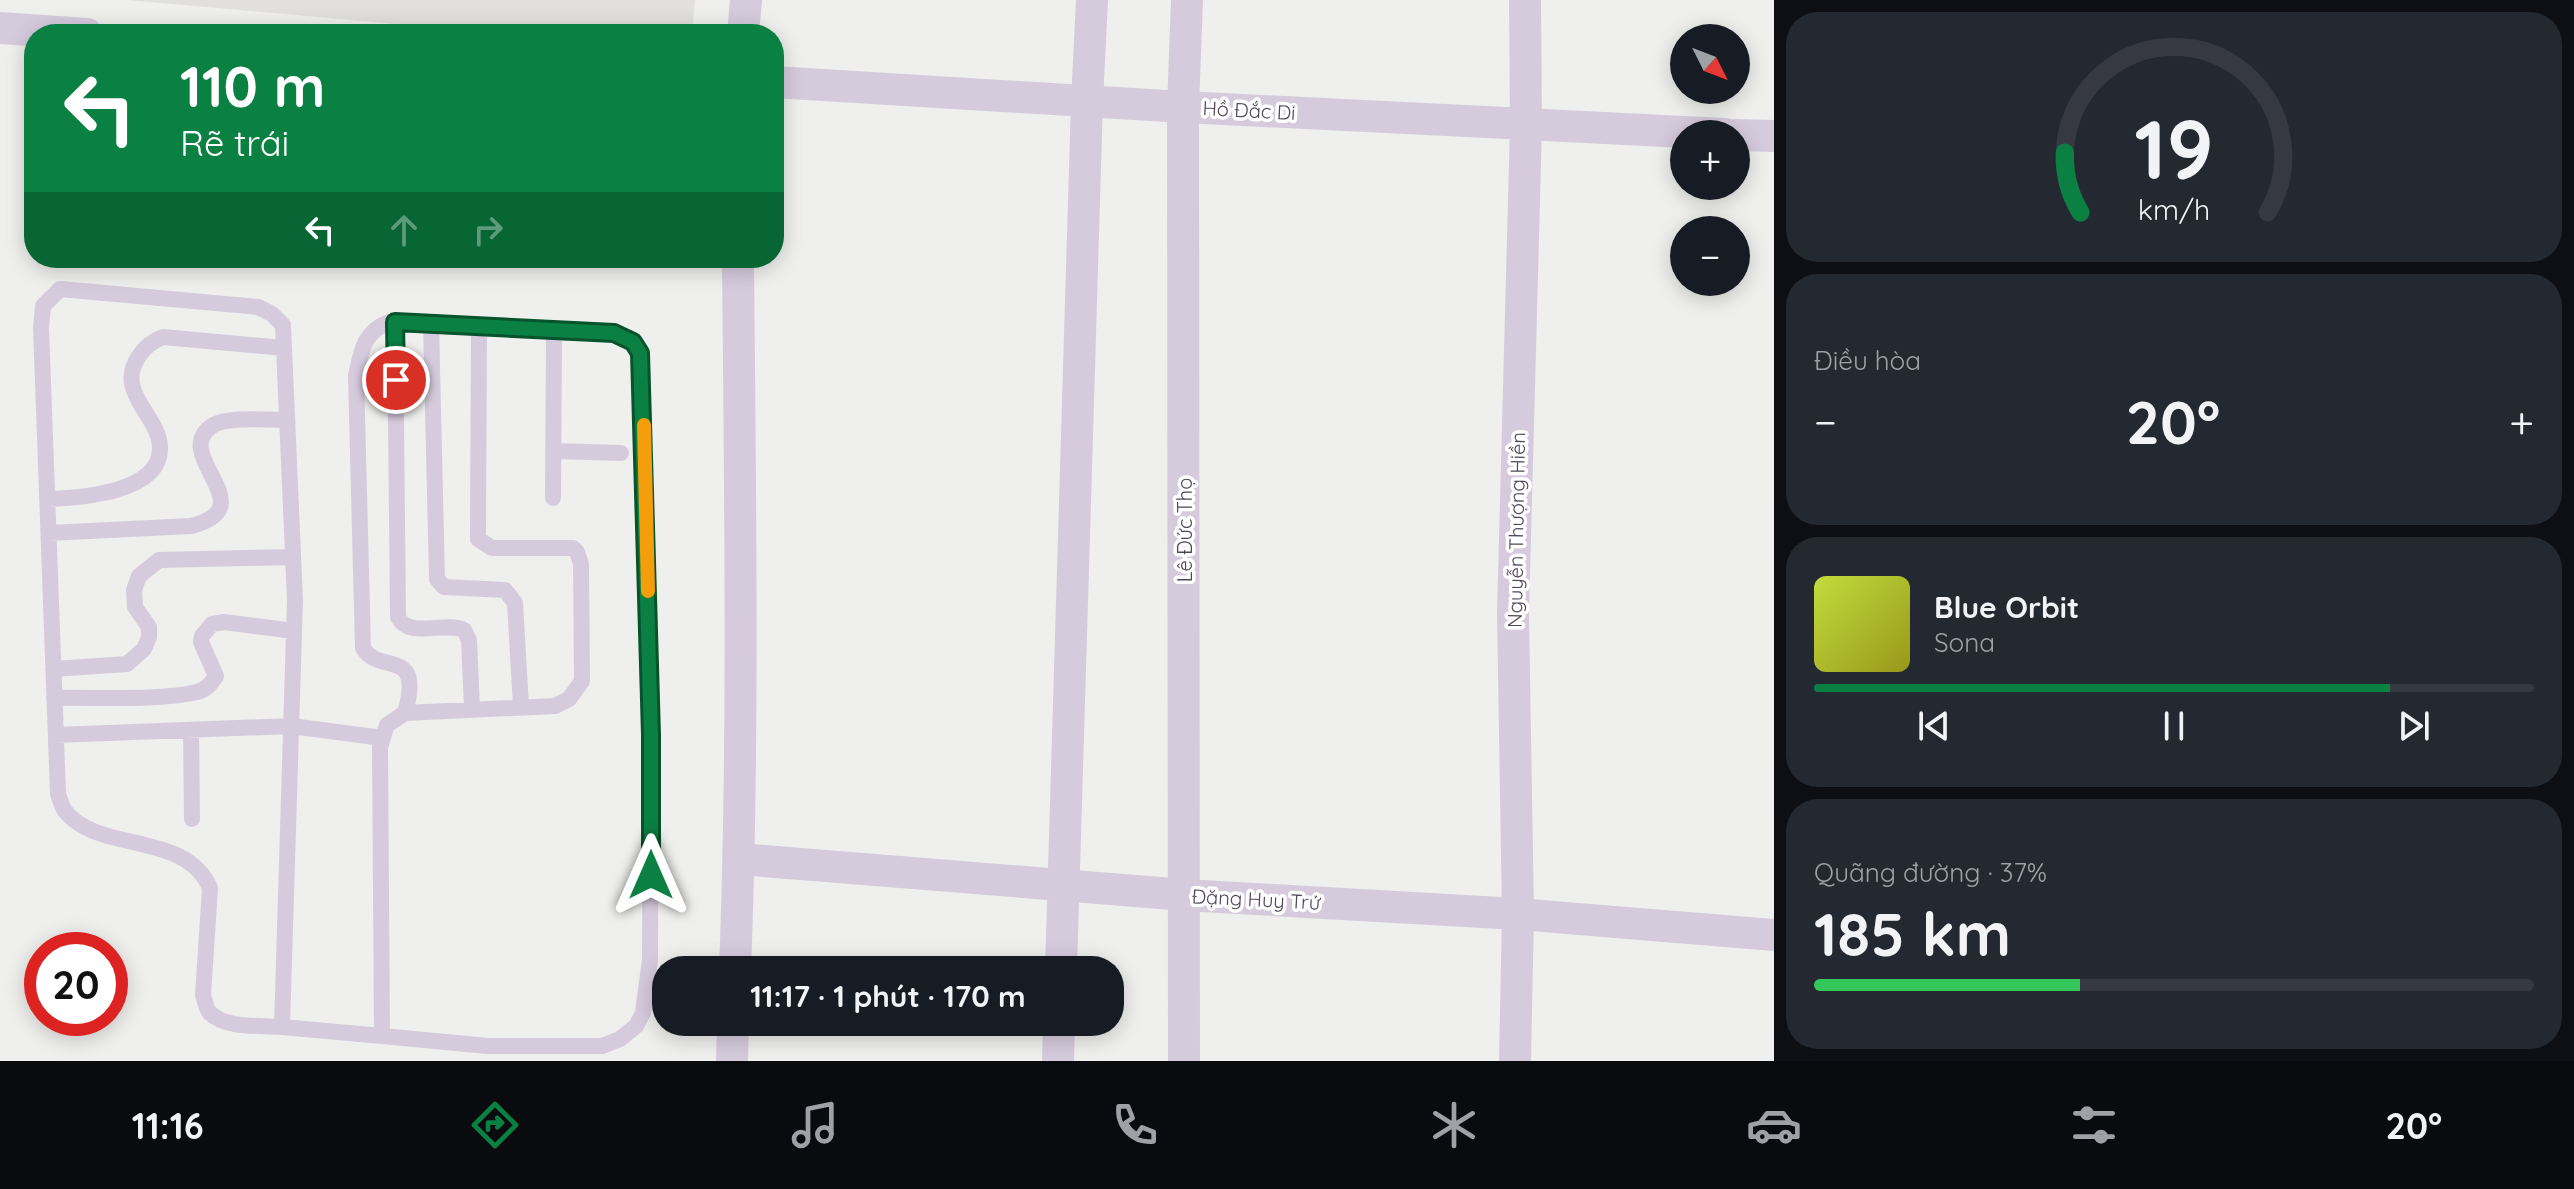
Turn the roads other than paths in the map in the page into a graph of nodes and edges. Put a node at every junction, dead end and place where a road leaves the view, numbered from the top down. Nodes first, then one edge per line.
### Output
1 (746, 0) edge
2 (1092, 0) edge
3 (1187, 0) edge
4 (1525, 0) edge
5 (744, 24) edge
6 (0, 28) edge
7 (24, 30) edge
8 (784, 83) edge
9 (1087, 101) junction
10 (1183, 107) junction
11 (1526, 125) junction
12 (1670, 132) edge
13 (1750, 135) edge
14 (1774, 136) edge
15 (738, 268) edge
16 (395, 322) junction
17 (431, 324) junction
18 (479, 326) junction
19 (554, 330) junction
20 (284, 348) junction
21 (287, 420) junction
22 (553, 451) junction
23 (621, 453) dead end
24 (553, 498) dead end
25 (47, 499) junction
26 (49, 533) junction
27 (293, 557) junction
28 (294, 631) junction
29 (53, 669) junction
30 (54, 698) junction
31 (521, 707) junction
32 (472, 709) junction
33 (405, 713) junction
34 (291, 726) junction
35 (191, 730) junction
36 (56, 735) junction
37 (383, 738) junction
38 (192, 819) dead end
39 (739, 859) junction
40 (1064, 884) junction
41 (1185, 895) junction
42 (1518, 914) junction
43 (1774, 935) edge
44 (736, 956) edge
45 (1061, 956) edge
46 (282, 1027) junction
47 (382, 1036) junction
48 (733, 1036) edge
49 (1059, 1036) edge
50 (488, 1054) edge
51 (732, 1061) edge
52 (1058, 1061) edge
53 (1184, 1061) edge
54 (1515, 1061) edge

1 - 5 street
2 - 9 street
3 - 10 street, Lê Đức Thọ
4 - 11 street, Nguyễn Thượng Hiền
6 - 7 street
8 - 9 street, Hồ Đắc Di
9 - 10 street, Hồ Đắc Di
9 - 40 street
10 - 11 street, Hồ Đắc Di
10 - 41 street, Lê Đức Thọ
11 - 12 street, Hồ Đắc Di
11 - 42 street, Nguyễn Thượng Hiền
13 - 14 street
15 - 39 street
16 - 17 lane
16 - 32 lane
16 - 33 lane
17 - 18 lane
17 - 31 lane
18 - 19 lane
18 - 31 lane
19 - 22 lane
19 - 50 lane
20 - 21 lane
20 - 25 lane
20 - 25 lane
21 - 26 lane
21 - 27 lane
22 - 23 lane
22 - 24 lane
25 - 26 lane
26 - 29 lane
27 - 28 lane
27 - 29 lane
28 - 30 lane
28 - 34 lane
29 - 30 lane
30 - 36 lane
31 - 32 lane
32 - 33 lane
33 - 37 lane
34 - 35 lane
34 - 37 lane
34 - 46 lane
35 - 36 lane
35 - 38 lane
36 - 46 lane
37 - 47 lane
39 - 40 street, Đặng Huy Trứ
39 - 44 street
40 - 41 street, Đặng Huy Trứ
40 - 45 street
41 - 42 street, Đặng Huy Trứ
41 - 53 street, Lê Đức Thọ
42 - 43 street, Đặng Huy Trứ
42 - 54 street, Nguyễn Thượng Hiền
46 - 47 lane
47 - 50 lane
48 - 51 street
49 - 52 street

